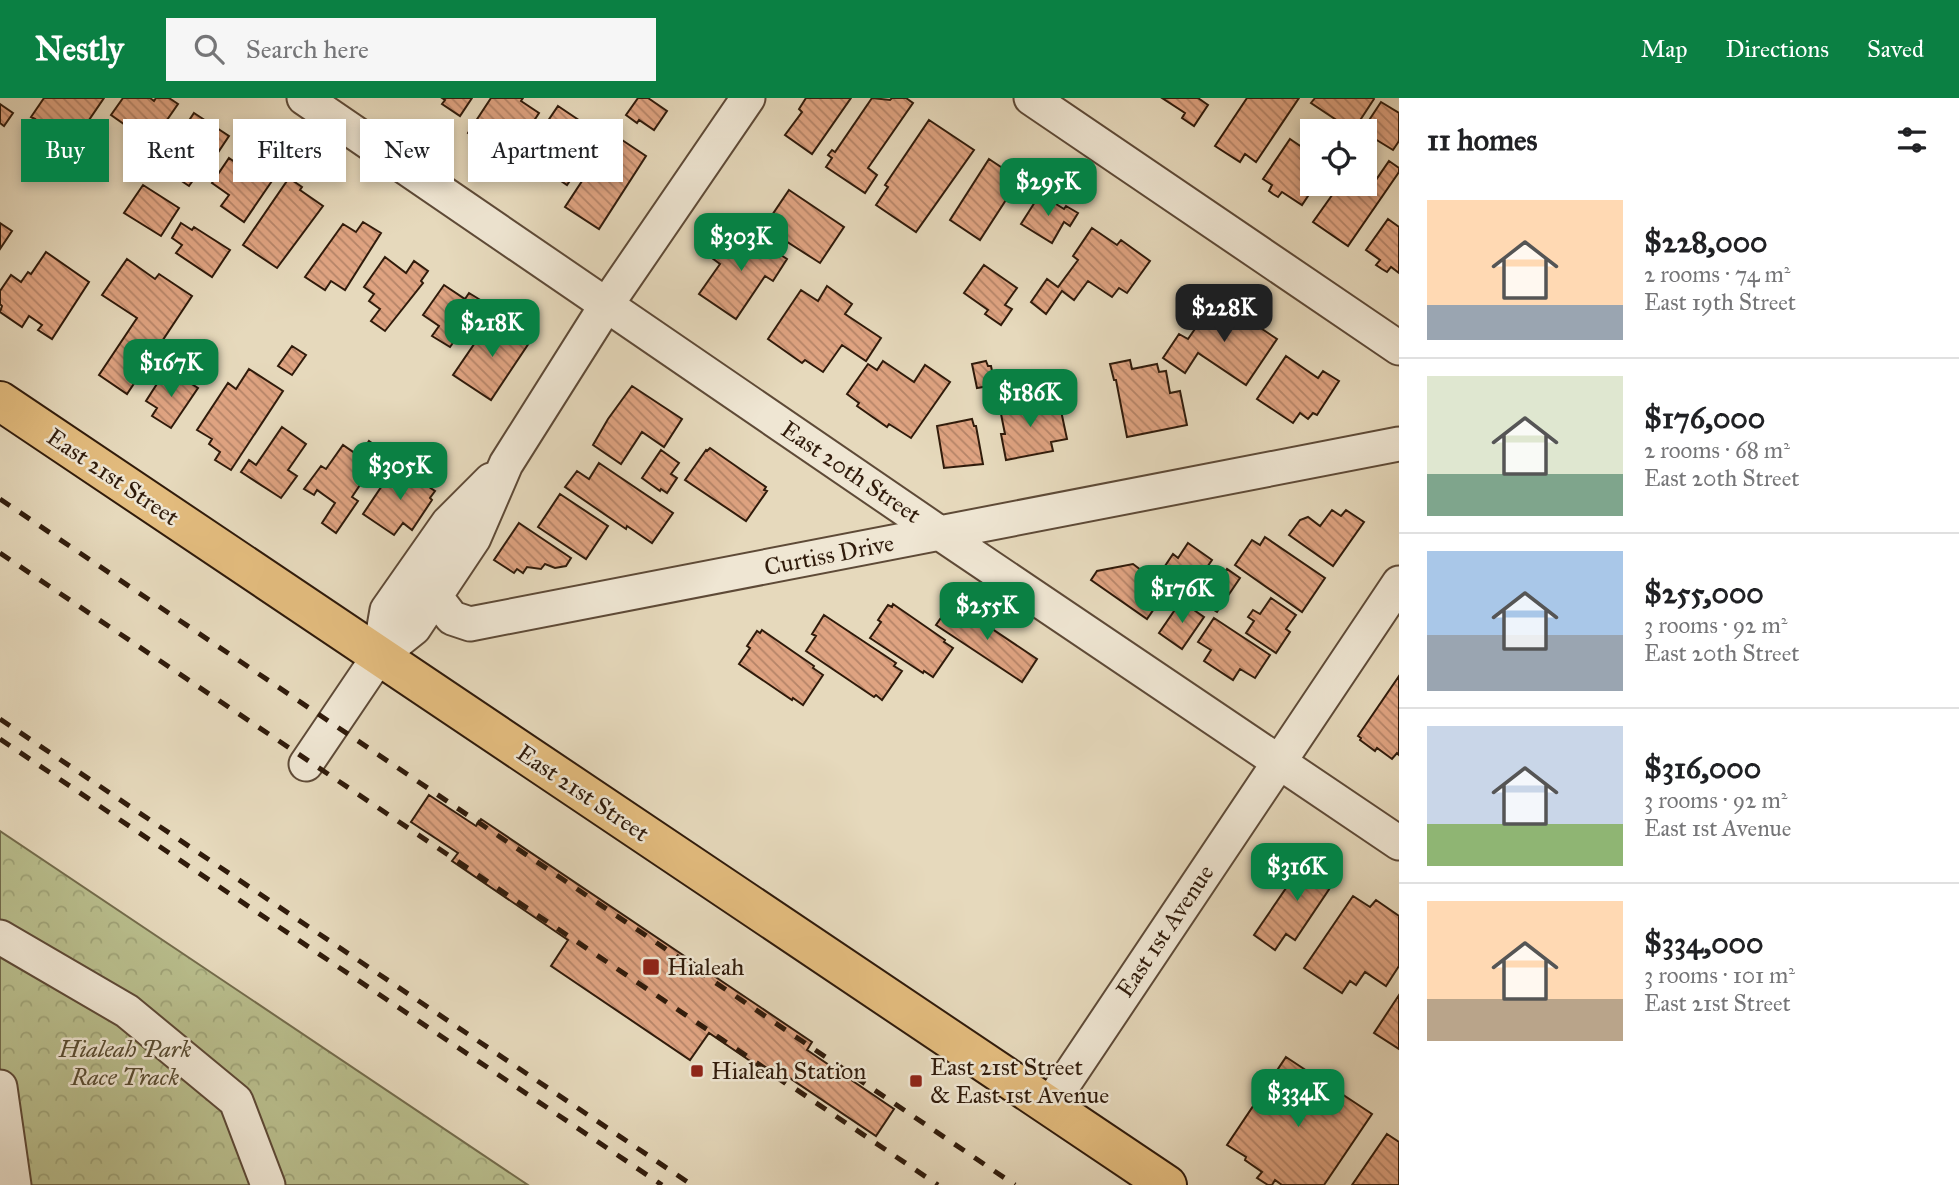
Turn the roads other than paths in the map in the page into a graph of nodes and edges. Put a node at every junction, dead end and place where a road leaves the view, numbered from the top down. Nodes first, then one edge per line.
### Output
1 (304, 98) edge
2 (748, 98) edge
3 (1031, 98) edge
4 (607, 304) junction
5 (1399, 348) edge
6 (0, 401) edge
7 (1399, 444) edge
8 (506, 464) junction
9 (941, 534) junction
10 (1399, 583) edge
11 (435, 596) junction
12 (379, 656) junction
13 (1278, 761) junction
14 (306, 764) dead end
15 (1399, 843) edge
16 (3, 947) edge
17 (0, 1087) edge
18 (1049, 1106) junction
19 (14, 1185) edge
20 (268, 1185) edge
21 (1167, 1185) edge

1 - 4 street, East 20th Street
2 - 4 street
3 - 5 street
4 - 8 street
4 - 9 street, East 20th Street
6 - 12 main road, East 21st Street
7 - 9 street, Curtiss Drive
8 - 11 street
8 - 12 street
9 - 11 street, Curtiss Drive
9 - 13 street, East 20th Street
10 - 13 street, East 1st Avenue
11 - 12 street
12 - 14 street
12 - 18 main road, East 21st Street
13 - 15 street, East 20th Street
13 - 18 street, East 1st Avenue
16 - 20 street
17 - 19 street
18 - 21 main road, East 21st Street

